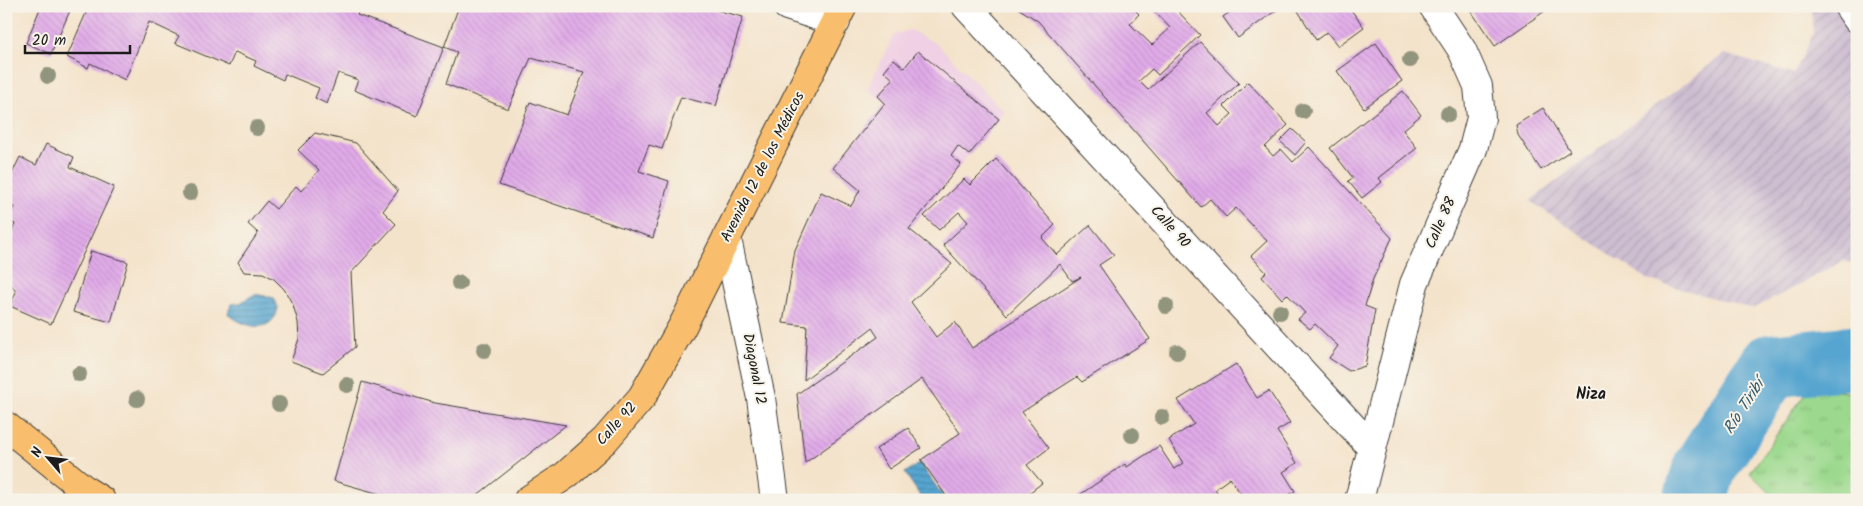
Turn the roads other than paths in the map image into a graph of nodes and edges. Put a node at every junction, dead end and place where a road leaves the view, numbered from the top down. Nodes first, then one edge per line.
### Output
1 (787, 6) edge
2 (966, 6) edge
3 (1433, 6) edge
4 (1848, 6) edge
5 (840, 14) edge
6 (1857, 19) edge
7 (727, 239) junction
8 (682, 327) joint
9 (6, 426) edge
10 (1372, 448) junction
11 (101, 500) edge
12 (528, 500) edge
13 (775, 500) edge
14 (1359, 500) edge

1 - 5 street
2 - 10 street, Calle 90
3 - 10 street, Calle 88
4 - 6 street
5 - 7 main road, Avenida 12 de los Médicos
7 - 8 main road, Avenida 12 de los Médicos
7 - 13 street, Diagonal 12
8 - 12 main road, Calle 92
9 - 11 main road
10 - 14 street, Calle 88

